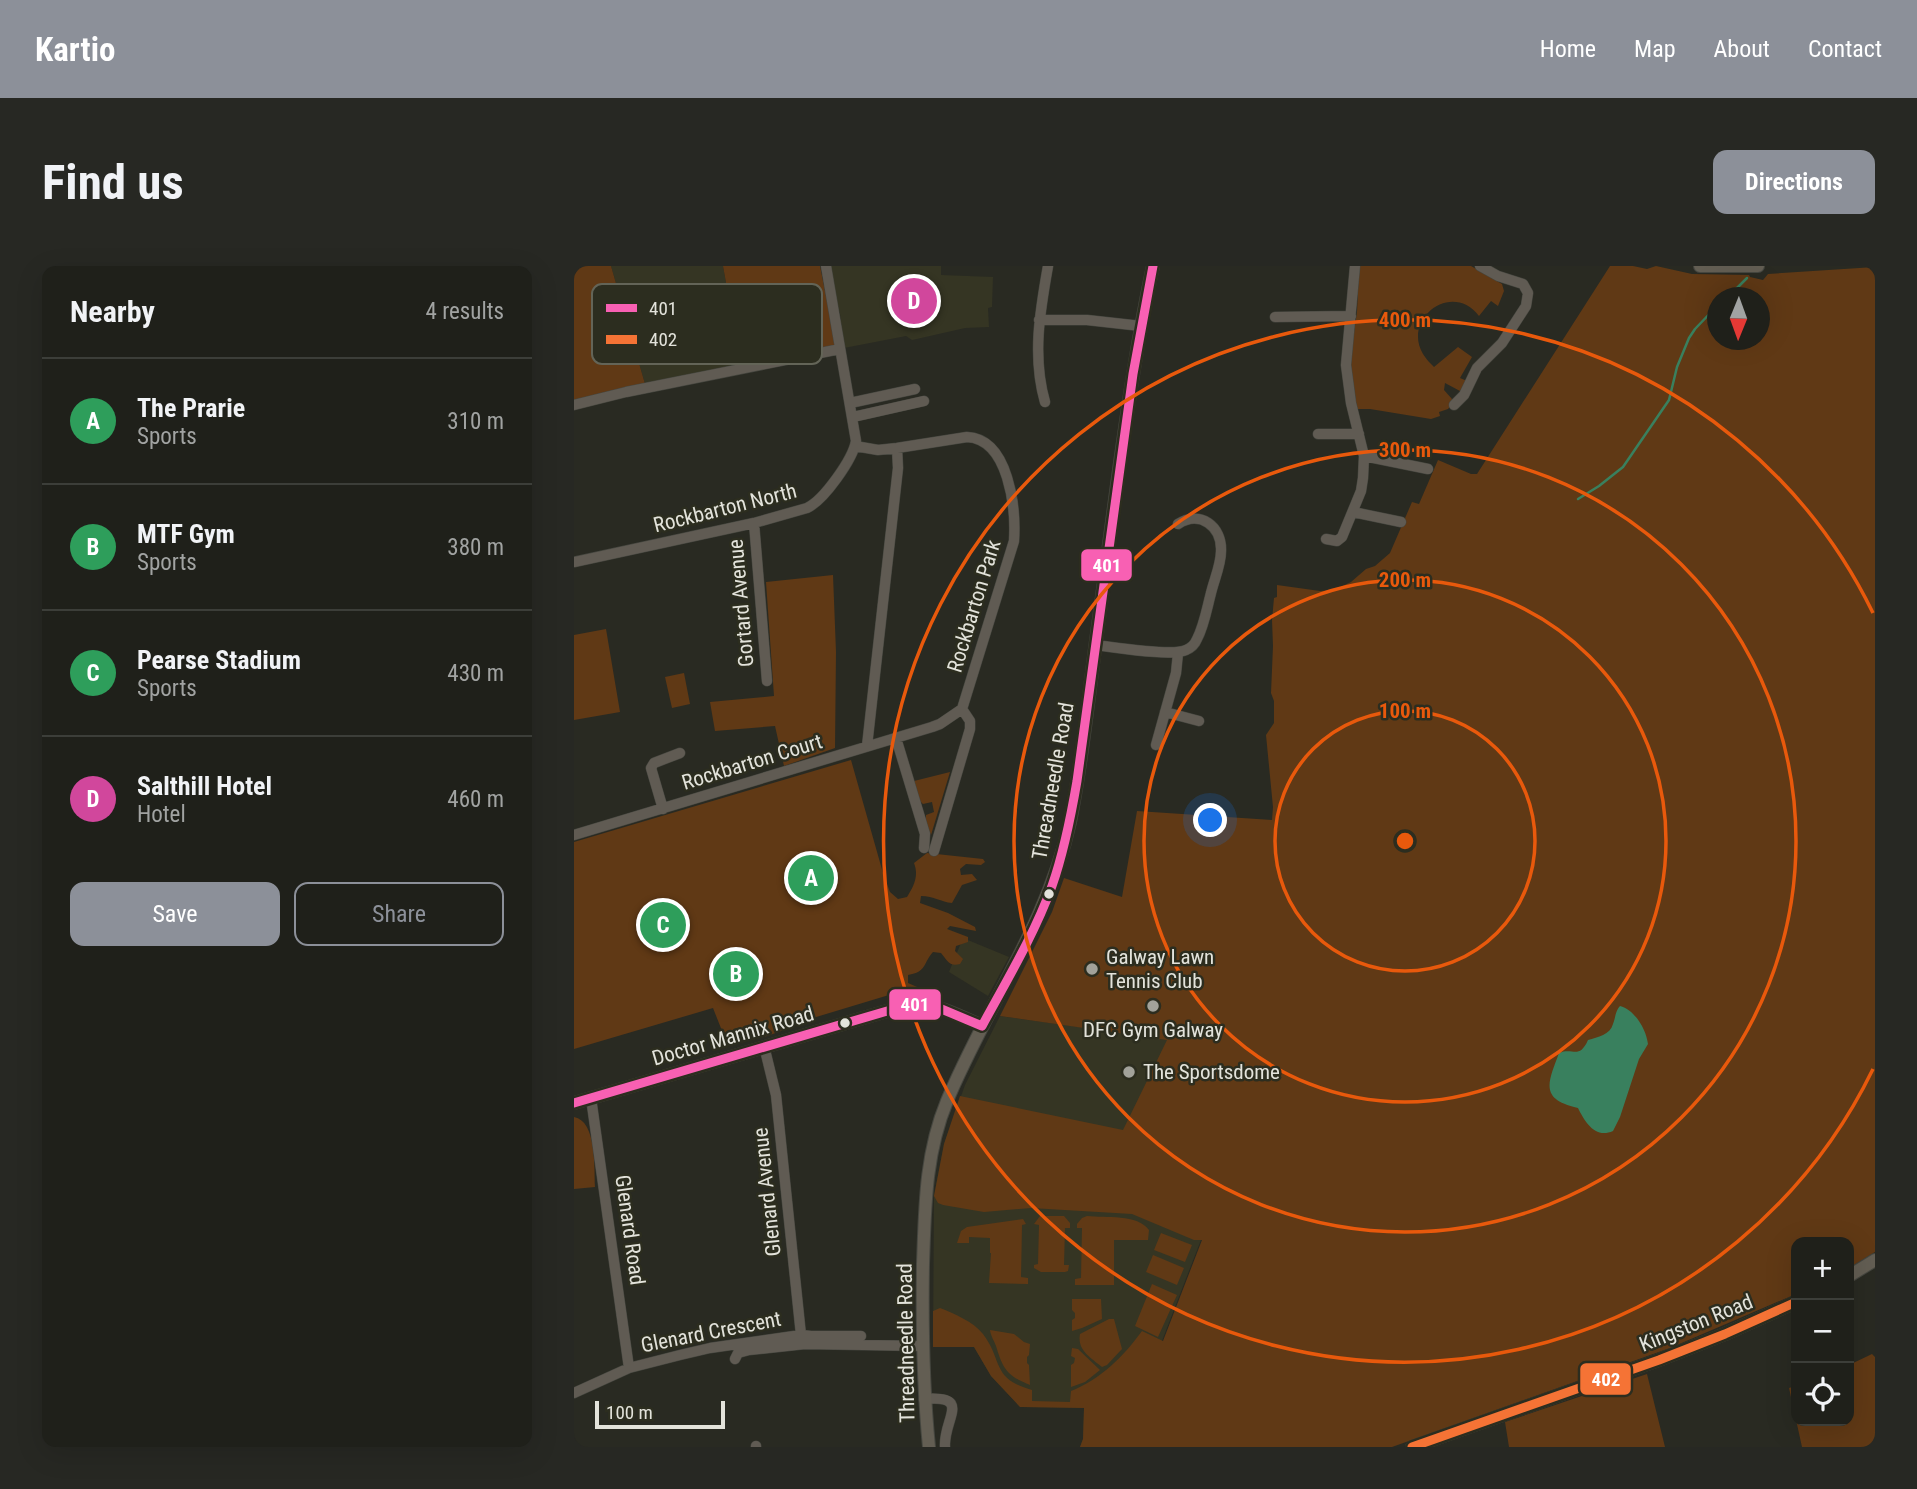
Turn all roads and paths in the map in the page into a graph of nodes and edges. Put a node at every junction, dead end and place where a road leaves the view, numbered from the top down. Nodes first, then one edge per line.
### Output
1 (826, 266) edge
2 (1048, 266) edge
3 (1153, 266) edge
4 (1356, 266) edge
5 (1480, 266) edge
6 (1700, 266) edge
7 (1758, 266) edge
8 (1351, 316) junction
9 (1275, 317) dead end
10 (1039, 320) junction
11 (1141, 326) junction
12 (840, 349) junction
13 (822, 353) edge
14 (764, 364) edge
15 (915, 389) dead end
16 (924, 401) dead end
17 (1045, 402) dead end
18 (850, 403) junction
19 (574, 405) edge
20 (1454, 405) dead end
21 (853, 417) junction
22 (1318, 434) dead end
23 (1359, 434) junction
24 (855, 446) junction
25 (897, 448) junction
26 (1364, 456) junction
27 (1428, 469) dead end
28 (1353, 512) junction
29 (1401, 522) dead end
30 (754, 523) junction
31 (1178, 524) dead end
32 (1326, 540) dead end
33 (574, 562) edge
34 (1095, 645) junction
35 (1178, 653) junction
36 (766, 681) dead end
37 (962, 709) junction
38 (1166, 712) junction
39 (1199, 721) dead end
40 (896, 738) junction
41 (1156, 745) dead end
42 (867, 746) junction
43 (680, 753) dead end
44 (930, 807) dead end
45 (663, 809) junction
46 (918, 811) junction
47 (574, 835) edge
48 (982, 1026) junction
49 (764, 1046) junction
50 (591, 1098) junction
51 (574, 1103) edge
52 (1873, 1265) edge
53 (1854, 1274) edge
54 (1791, 1304) edge
55 (801, 1335) junction
56 (861, 1336) dead end
57 (922, 1346) junction
58 (735, 1359) dead end
59 (629, 1368) junction
60 (574, 1393) edge
61 (924, 1399) junction
62 (1426, 1445) edge
63 (929, 1447) edge
64 (946, 1447) edge
65 (1412, 1447) edge

1 - 12 street
2 - 10 street
3 - 11 main road, Threadneedle Road
4 - 8 street
5 - 20 street
6 - 7 main road
8 - 9 street
8 - 23 street
10 - 11 street
10 - 17 street
11 - 34 main road, Threadneedle Road
12 - 13 street
12 - 18 street
14 - 19 street
15 - 18 street
16 - 21 street
18 - 21 street
21 - 24 street
22 - 23 street
23 - 26 street
24 - 25 street, Rockbarton Park
24 - 30 street, Rockbarton North
25 - 37 street, Rockbarton Park
25 - 42 street
26 - 27 street
26 - 28 street
28 - 29 street
28 - 32 street
30 - 33 street, Rockbarton North
30 - 36 street, Gortard Avenue
31 - 35 street
34 - 35 street
34 - 48 main road, Threadneedle Road
35 - 38 street
37 - 40 street
37 - 46 street, Rockbarton Park
38 - 39 street
38 - 41 street
40 - 42 street
40 - 46 street, Rockbarton Park
42 - 45 street, Rockbarton Court
43 - 45 street, Rockbarton Court
44 - 46 street
45 - 47 street, Rockbarton Court
48 - 49 main road, Doctor Mannix Road
48 - 57 main road, Threadneedle Road
49 - 50 main road, Doctor Mannix Road
49 - 55 street, Glenard Avenue
50 - 51 main road, Doctor Mannix Road
50 - 59 street, Glenard Road
52 - 53 main road
54 - 62 main road, Kingston Road
55 - 56 street, Glenard Crescent
55 - 59 street, Glenard Crescent
57 - 58 street
57 - 61 main road, Threadneedle Road
59 - 60 street, Glenard Crescent
61 - 63 main road, Threadneedle Road
61 - 64 street
62 - 65 main road, Kingston Road

